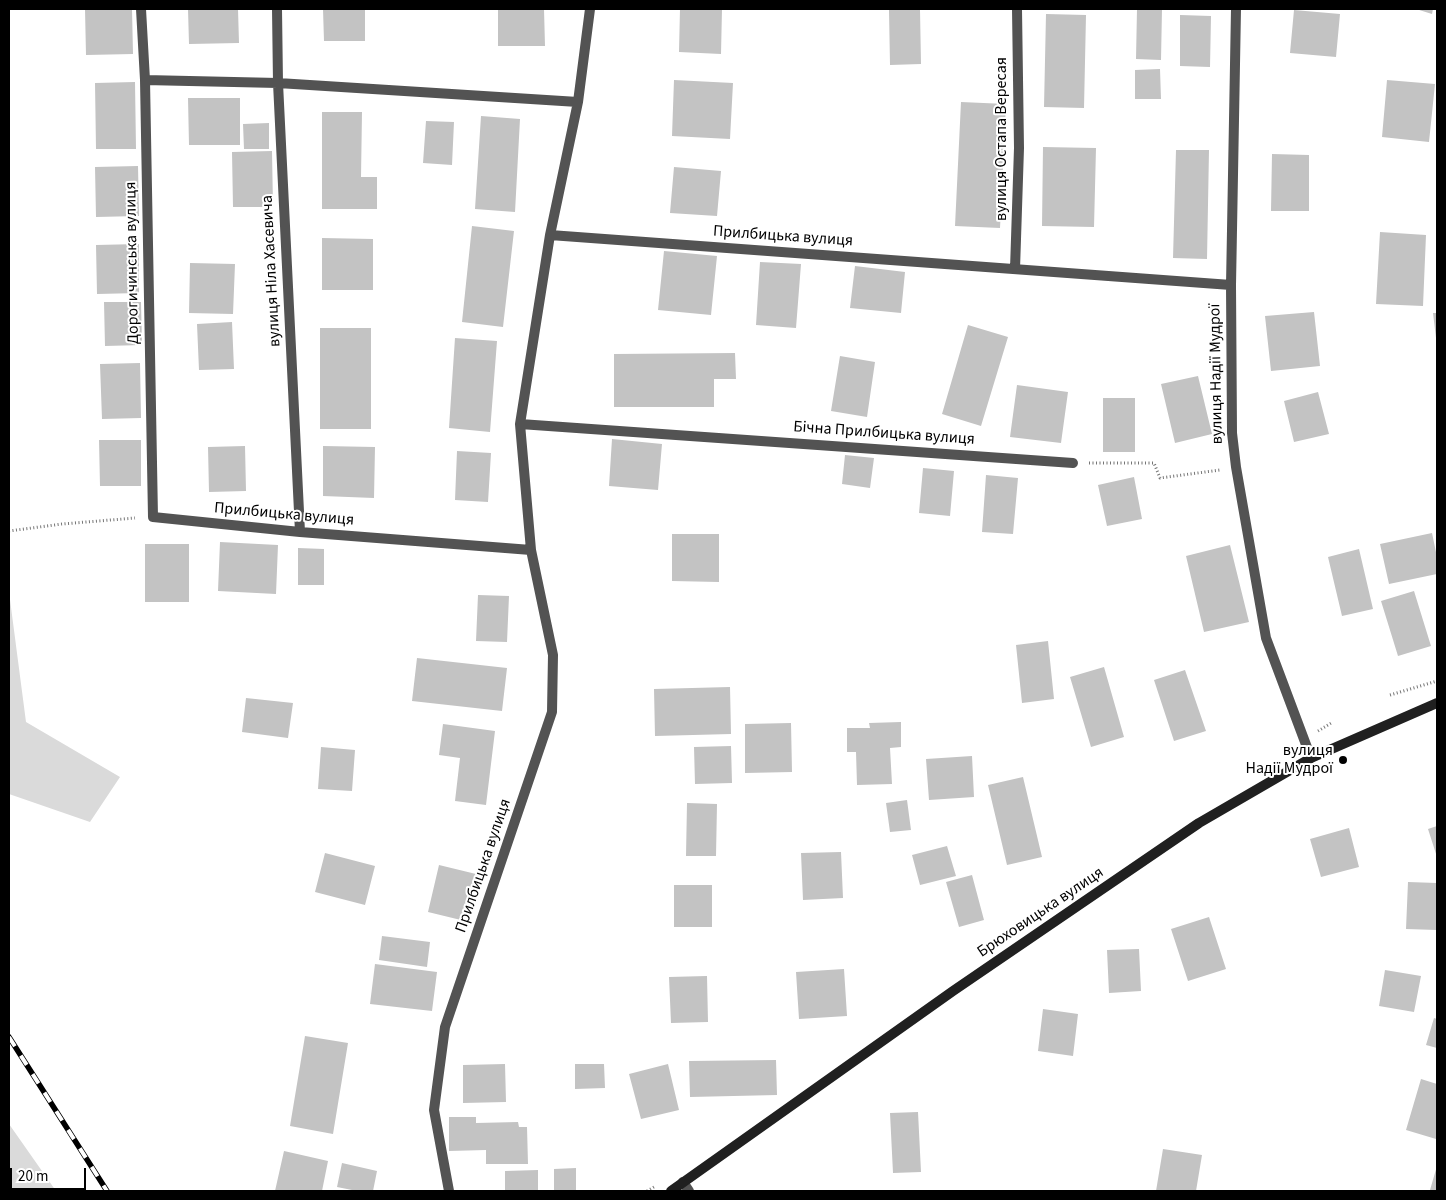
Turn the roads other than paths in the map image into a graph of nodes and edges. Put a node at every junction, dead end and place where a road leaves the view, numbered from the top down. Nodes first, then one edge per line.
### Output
1 (141, 9) edge
2 (277, 9) edge
3 (590, 9) edge
4 (1017, 9) edge
5 (1236, 9) edge
6 (145, 80) junction
7 (278, 83) junction
8 (578, 102) junction
9 (550, 235) junction
10 (1015, 269) junction
11 (1230, 285) junction
12 (520, 424) junction
13 (1073, 463) road end
14 (153, 517) joint
15 (300, 532) junction
16 (531, 550) junction
17 (1437, 704) edge
18 (1311, 758) junction
19 (686, 1187) edge
20 (449, 1191) edge
21 (671, 1191) edge

1 - 6 street, Дорогичинська вулиця
2 - 7 street, вулиця Ніла Хасевича
3 - 8 street, Прилбицька вулиця
4 - 10 street, вулиця Остапа Вересая
5 - 11 street, вулиця Надії Мудрої
6 - 7 street
6 - 14 street, Дорогичинська вулиця
7 - 8 street
7 - 15 street, вулиця Ніла Хасевича
8 - 9 street, Прилбицька вулиця
9 - 10 street, Прилбицька вулиця
9 - 12 street, Прилбицька вулиця
10 - 11 street, Прилбицька вулиця
11 - 18 street, вулиця Надії Мудрої
12 - 13 street, Бічна Прилбицька вулиця
12 - 16 street, Прилбицька вулиця
14 - 15 street, Прилбицька вулиця
15 - 16 street, Прилбицька вулиця
16 - 20 street, Прилбицька вулиця
17 - 18 main road, Брюховицька вулиця
18 - 19 main road, Брюховицька вулиця
19 - 21 main road, Брюховицька вулиця

